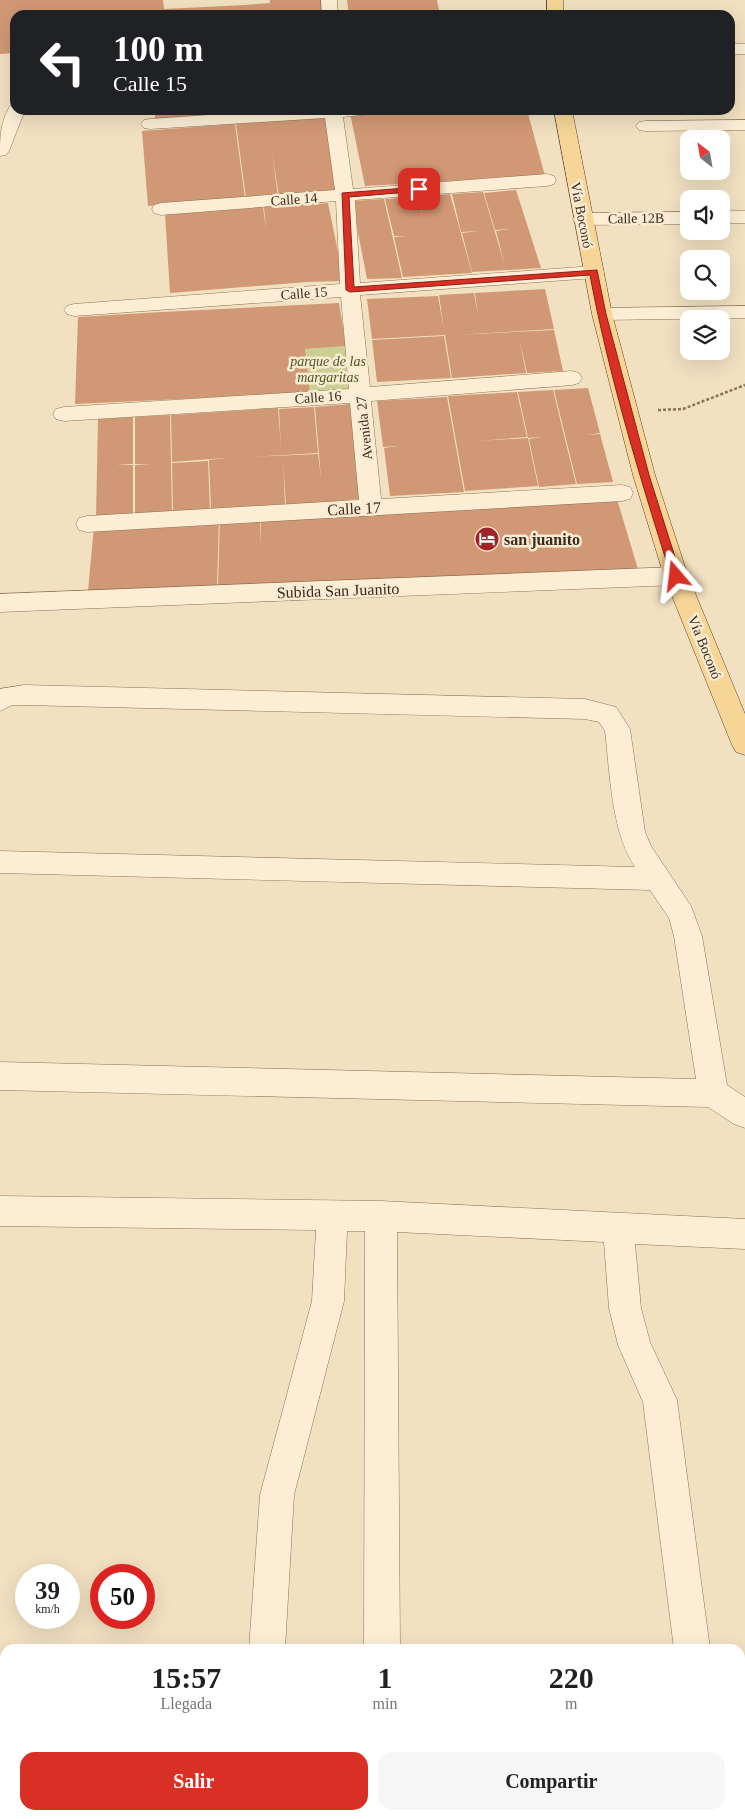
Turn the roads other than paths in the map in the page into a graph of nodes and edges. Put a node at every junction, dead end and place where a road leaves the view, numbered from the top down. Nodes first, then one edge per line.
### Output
1 (14, 115) edge
2 (277, 115) edge
3 (334, 115) edge
4 (565, 115) edge
5 (150, 124) dead end
6 (745, 125) edge
7 (645, 126) dead end
8 (0, 151) edge
9 (547, 180) dead end
10 (345, 195) junction
11 (161, 209) dead end
12 (745, 217) edge
13 (680, 218) edge
14 (730, 218) edge
15 (582, 219) junction
16 (594, 272) junction
17 (350, 290) junction
18 (74, 310) dead end
19 (745, 312) edge
20 (602, 314) junction
21 (572, 378) dead end
22 (360, 395) junction
23 (64, 414) dead end
24 (622, 493) dead end
25 (372, 508) junction
26 (87, 524) dead end
27 (676, 576) junction
28 (0, 603) edge
29 (0, 701) edge
30 (745, 745) edge
31 (0, 862) edge
32 (658, 879) junction
33 (0, 1076) edge
34 (713, 1093) junction
35 (745, 1114) edge
36 (0, 1211) edge
37 (332, 1215) junction
38 (381, 1216) junction
39 (618, 1227) junction
40 (745, 1234) edge
41 (267, 1644) edge
42 (382, 1644) edge
43 (691, 1644) edge

1 - 8 street
2 - 5 street
3 - 10 street, Avenida 27
4 - 15 main road, Vía Boconó
6 - 7 street
9 - 10 street, Calle 14
10 - 11 street, Calle 14
10 - 17 street, Avenida 27
12 - 14 street
13 - 15 street, Calle 12B
15 - 16 main road, Vía Boconó
16 - 17 street, Calle 15
16 - 20 main road, Vía Boconó
17 - 18 street, Calle 15
17 - 22 street, Avenida 27
19 - 20 street
20 - 27 main road, Vía Boconó
21 - 22 street, Calle 16
22 - 23 street, Calle 16
22 - 25 street, Avenida 27
24 - 25 street, Calle 17
25 - 26 street, Calle 17
27 - 28 street, Subida San Juanito
27 - 30 main road, Vía Boconó
29 - 32 street
31 - 32 street
32 - 34 street
33 - 34 street
34 - 35 street
36 - 37 street
37 - 38 street
37 - 41 street
38 - 39 street
38 - 42 street
39 - 40 street
39 - 43 street

